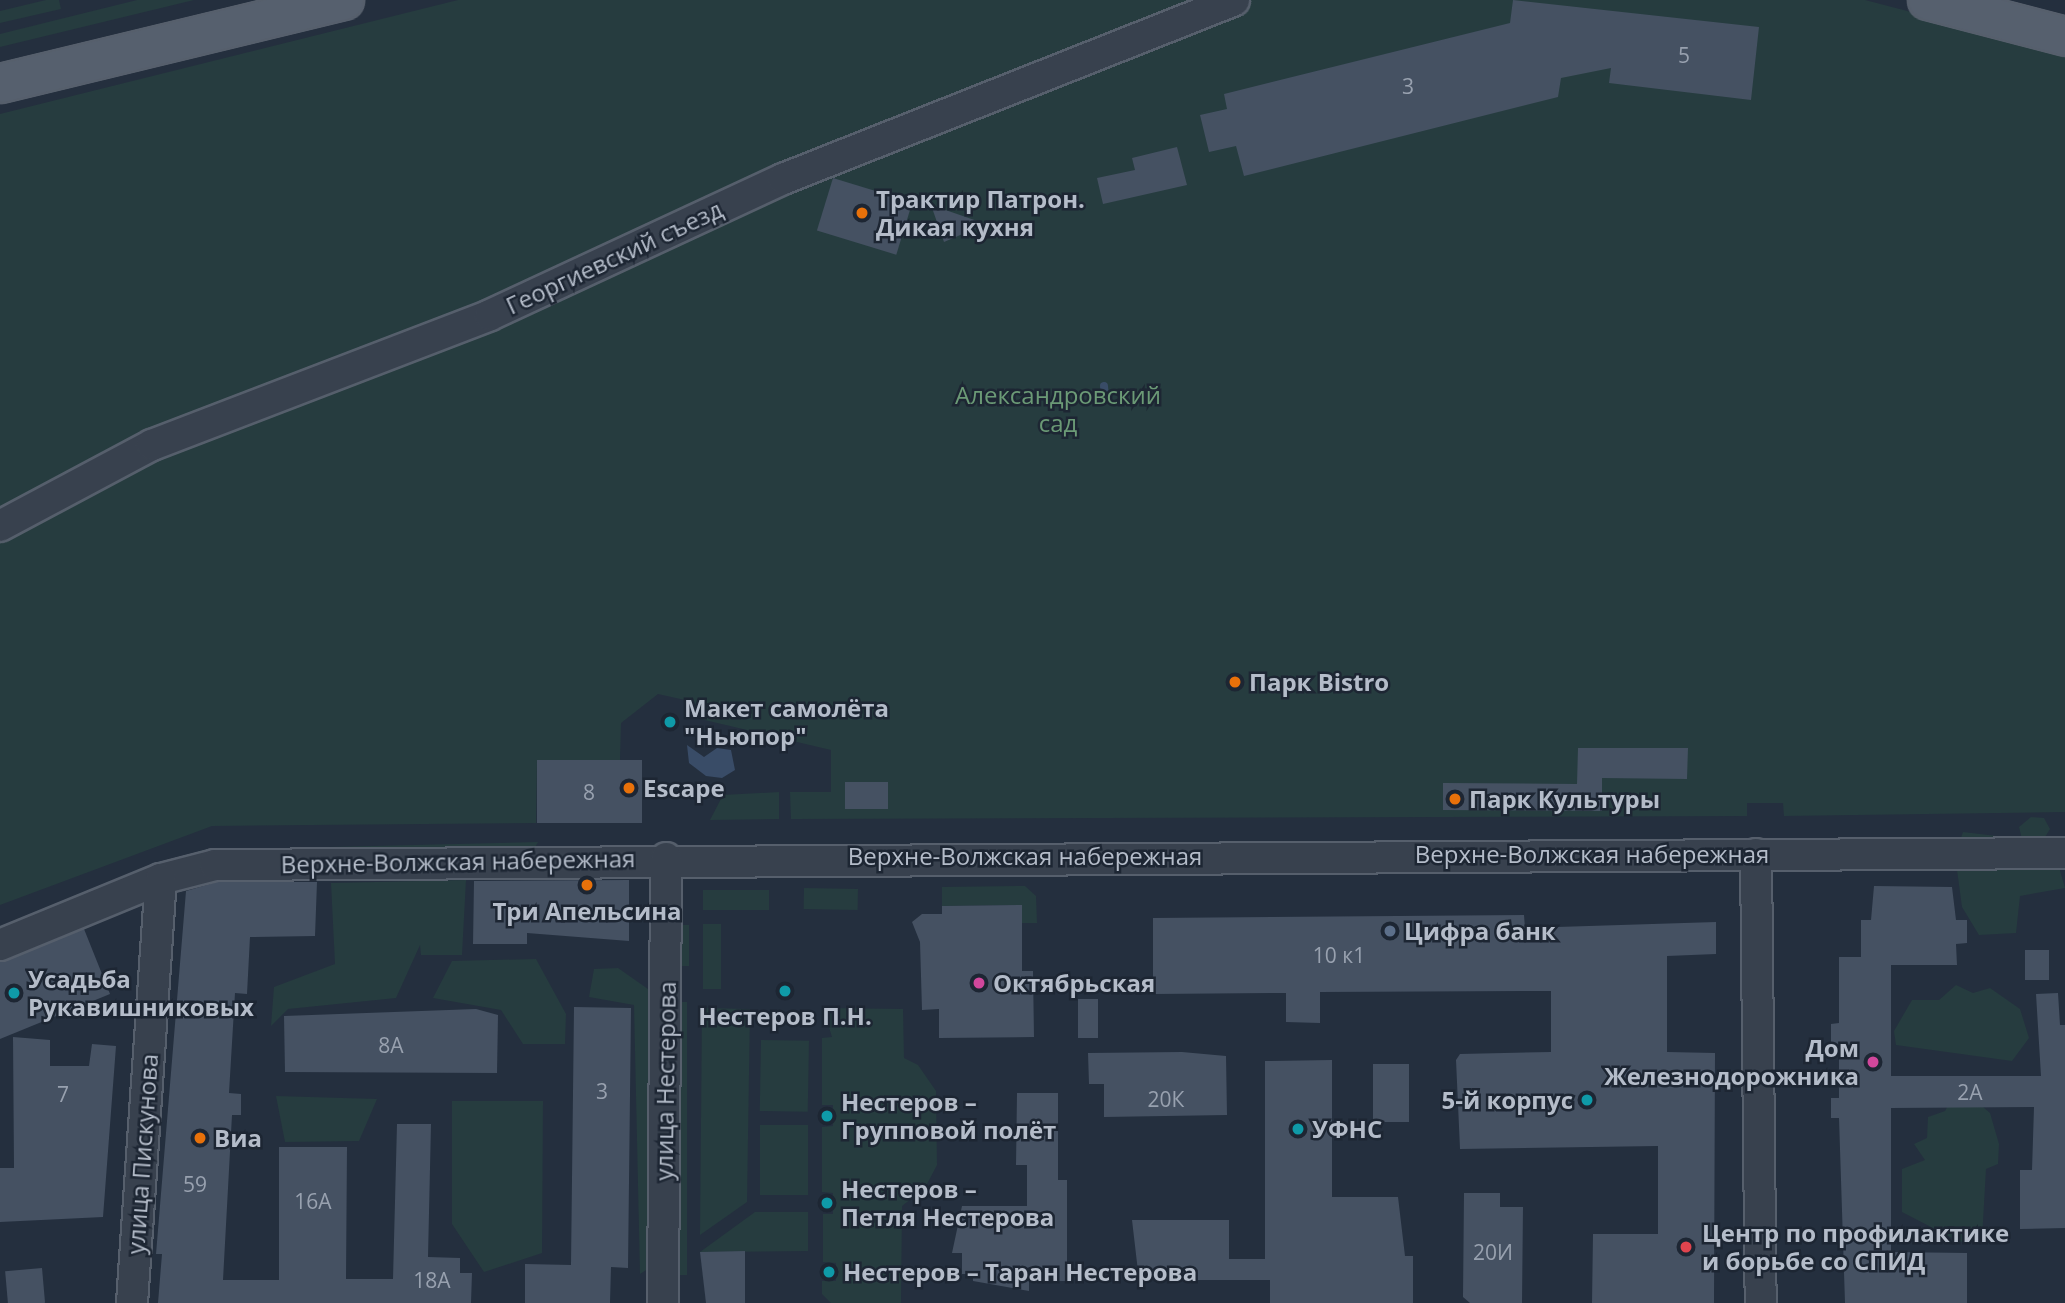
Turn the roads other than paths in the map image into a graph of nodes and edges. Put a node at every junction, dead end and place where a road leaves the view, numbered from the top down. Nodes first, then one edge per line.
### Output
1 (344, 0) edge
2 (1234, 0) edge
3 (1927, 0) edge
4 (2065, 36) edge
5 (0, 83) edge
6 (0, 526) edge
7 (2065, 853) edge
8 (1756, 854) junction
9 (666, 858) junction
10 (161, 879) junction
11 (0, 945) edge
12 (132, 1303) edge
13 (663, 1303) edge
14 (1761, 1303) edge

1 - 5 main road
2 - 6 street, Георгиевский съезд
3 - 4 main road
7 - 8 street, Верхне-Волжская набережная
8 - 9 street, Верхне-Волжская набережная
8 - 14 street
9 - 10 street, Верхне-Волжская набережная
9 - 13 street, улица Нестерова
10 - 11 street, Верхне-Волжская набережная
10 - 12 street, улица Пискунова

